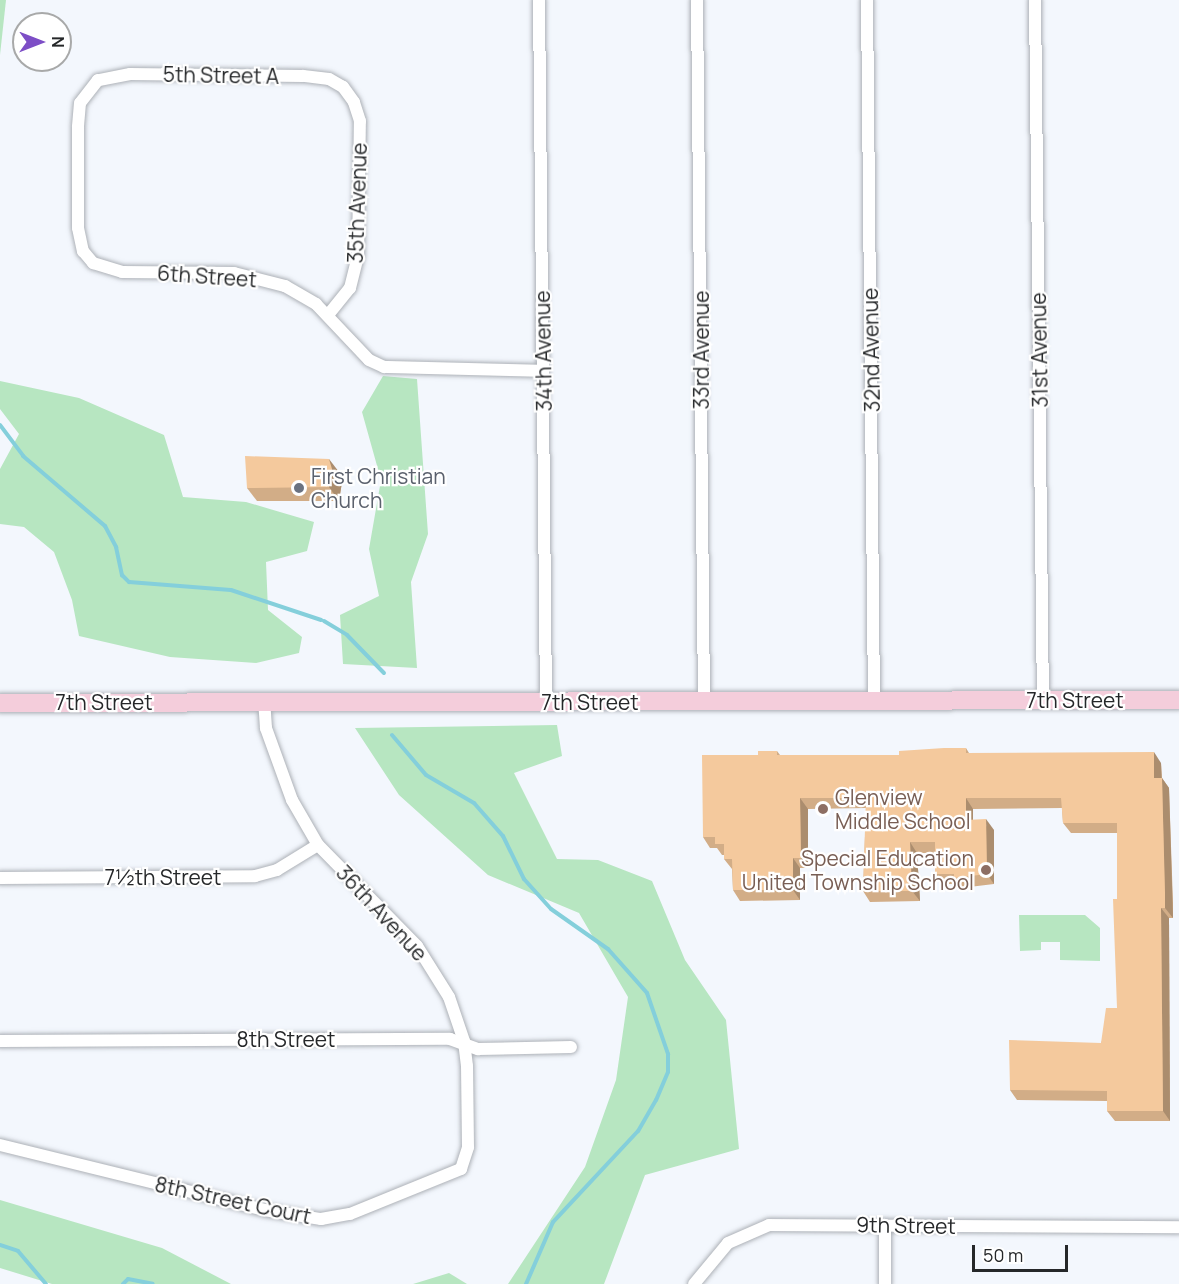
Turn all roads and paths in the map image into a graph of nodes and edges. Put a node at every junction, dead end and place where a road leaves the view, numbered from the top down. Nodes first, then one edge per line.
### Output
1 (539, 0) edge
2 (697, 0) edge
3 (867, 0) edge
4 (1035, 0) edge
5 (343, 87) joint
6 (93, 263) joint
7 (328, 315) junction
8 (543, 371) junction
9 (874, 700) junction
10 (1043, 700) junction
11 (1179, 700) edge
12 (704, 701) junction
13 (264, 702) junction
14 (546, 702) junction
15 (0, 703) edge
16 (318, 845) junction
17 (0, 878) edge
18 (0, 1041) edge
19 (464, 1041) junction
20 (571, 1047) dead end
21 (0, 1145) edge
22 (461, 1169) joint
23 (885, 1225) junction
24 (1179, 1227) edge
25 (694, 1284) edge
26 (885, 1284) edge

1 - 8 street, 34th Avenue
2 - 12 street, 33rd Avenue
3 - 9 street, 32nd Avenue
4 - 10 street, 31st Avenue
5 - 6 street, 5th Street A
5 - 7 street, 35th Avenue
6 - 7 street, 6th Street
7 - 8 street, 6th Street
8 - 14 street, 34th Avenue
9 - 10 main road, 7th Street
9 - 12 main road, 7th Street
10 - 11 main road, 7th Street
12 - 14 main road, 7th Street
13 - 14 main road, 7th Street
13 - 15 main road, 7th Street
13 - 16 street, 36th Avenue
16 - 17 street, 7½th Street
16 - 19 street, 36th Avenue
18 - 19 street, 8th Street
19 - 20 street, 8th Street
19 - 22 street, 36th Avenue
21 - 22 street, 8th Street Court
23 - 24 street, 9th Street
23 - 25 street, 9th Street
23 - 26 street

